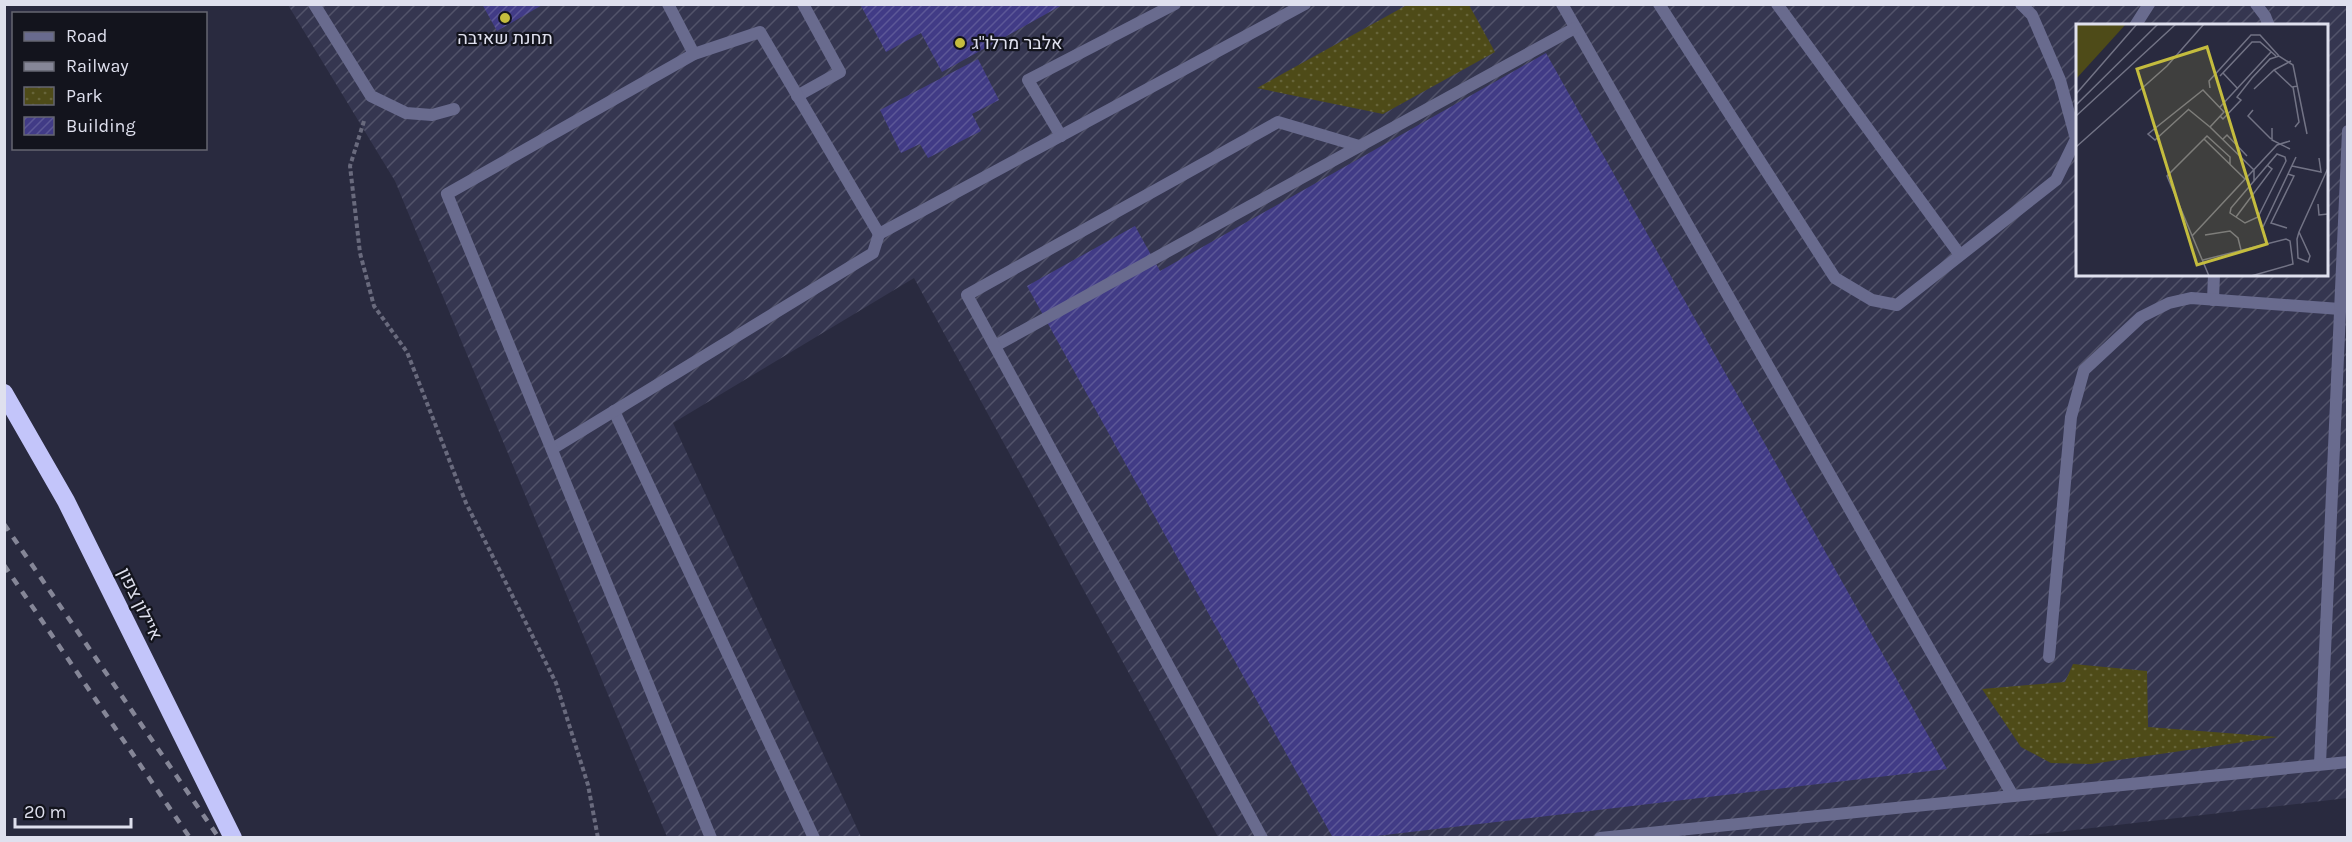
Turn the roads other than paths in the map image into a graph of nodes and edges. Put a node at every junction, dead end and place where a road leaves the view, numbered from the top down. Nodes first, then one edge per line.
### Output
1 (314, 4) edge
2 (668, 4) edge
3 (802, 4) edge
4 (1175, 4) edge
5 (1305, 4) edge
6 (1562, 4) edge
7 (1659, 4) edge
8 (1778, 4) edge
9 (2020, 4) edge
10 (2149, 4) edge
11 (2256, 4) edge
12 (2136, 24) edge
13 (2268, 24) edge
14 (1575, 27) junction
15 (694, 54) junction
16 (797, 96) junction
17 (454, 110) dead end
18 (2348, 131) edge
19 (1061, 136) junction
20 (1359, 146) junction
21 (879, 234) junction
22 (1960, 255) junction
23 (2214, 276) edge
24 (2213, 300) junction
25 (2340, 309) junction
26 (994, 346) junction
27 (4, 393) edge
28 (615, 411) junction
29 (552, 449) junction
30 (2049, 657) dead end
31 (2348, 762) edge
32 (2320, 765) junction
33 (2013, 796) junction
34 (232, 837) edge
35 (711, 837) edge
36 (814, 837) edge
37 (1262, 837) edge
38 (1600, 837) edge

1 - 17 street
2 - 15 street
3 - 16 street
4 - 19 street
5 - 19 street
6 - 14 street
7 - 22 street
8 - 22 street
9 - 22 street
10 - 12 street
11 - 13 street
14 - 20 street
14 - 33 street
15 - 16 street
15 - 29 street
16 - 21 street
18 - 25 street
19 - 21 street
20 - 26 street
20 - 26 street
21 - 28 street
23 - 24 street
24 - 25 street
24 - 30 street
25 - 32 street
26 - 37 street
27 - 34 highway, איילון צפון
28 - 29 street
28 - 36 street
29 - 35 street
31 - 32 street
32 - 33 street
33 - 38 street

